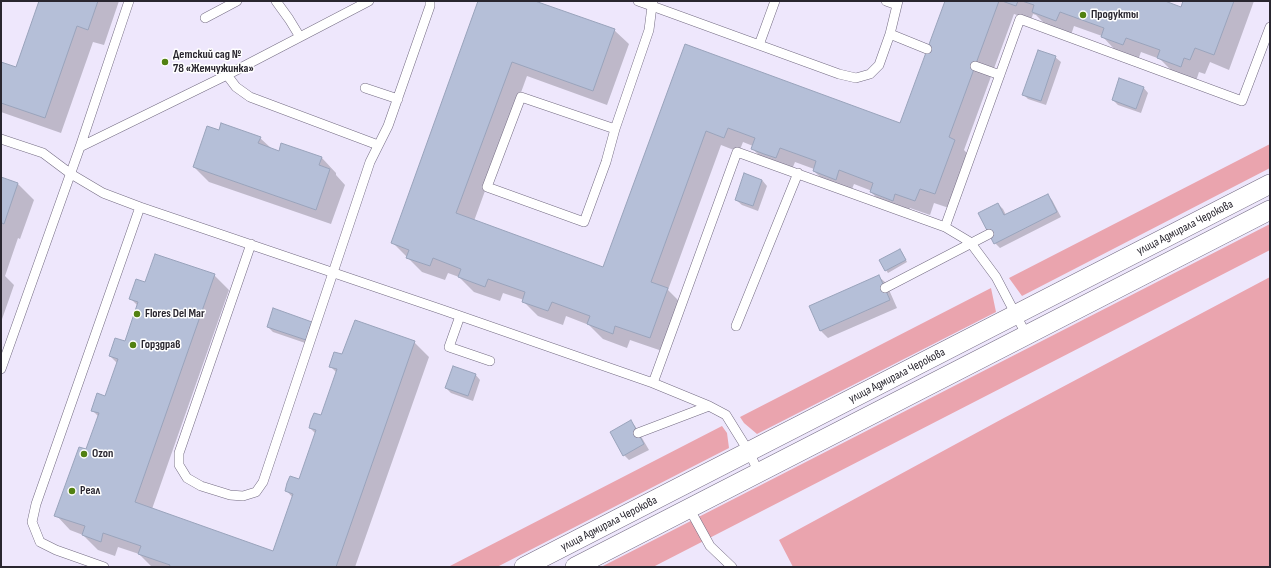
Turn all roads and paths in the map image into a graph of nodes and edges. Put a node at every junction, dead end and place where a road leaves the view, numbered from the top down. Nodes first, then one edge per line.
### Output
1 (129, 1) edge
2 (236, 1) edge
3 (276, 1) edge
4 (369, 1) edge
5 (430, 1) edge
6 (638, 1) edge
7 (775, 1) edge
8 (886, 1) edge
9 (897, 3) edge
10 (652, 4) edge
11 (205, 18) dead end
12 (1270, 28) edge
13 (890, 34) junction
14 (300, 37) junction
15 (759, 45) junction
16 (927, 49) dead end
17 (975, 66) dead end
18 (227, 75) junction
19 (1000, 75) junction
20 (365, 88) dead end
21 (398, 99) junction
22 (615, 129) junction
23 (1, 139) edge
24 (378, 145) junction
25 (80, 147) junction
26 (798, 173) junction
27 (71, 174) junction
28 (1270, 184) edge
29 (140, 207) junction
30 (1270, 210) edge
31 (945, 227) junction
32 (989, 234) dead end
33 (970, 242) junction
34 (252, 244) junction
35 (334, 272) junction
36 (884, 288) dead end
37 (1016, 315) junction
38 (460, 316) junction
39 (736, 326) dead end
40 (1027, 336) junction
41 (490, 361) dead end
42 (1, 369) edge
43 (653, 383) junction
44 (709, 406) junction
45 (638, 433) dead end
46 (749, 452) junction
47 (759, 473) junction
48 (689, 508) junction
49 (104, 567) edge
50 (524, 567) edge
51 (575, 567) edge
52 (732, 567) edge

1 - 25 lane
2 - 11 lane
3 - 14 lane
4 - 14 lane
5 - 21 lane
6 - 10 lane
7 - 15 lane
8 - 9 lane
9 - 13 lane
10 - 15 lane
10 - 22 lane
12 - 19 lane
13 - 15 lane
13 - 16 lane
14 - 18 lane
17 - 19 lane
18 - 24 lane
18 - 25 lane
19 - 31 lane
20 - 21 lane
21 - 24 lane
22 - 22 lane
23 - 27 lane
24 - 35 lane
25 - 27 lane
26 - 31 lane
26 - 39 lane
26 - 43 lane
27 - 29 lane
27 - 42 lane
28 - 37 street, улица Адмирала Черокова
29 - 34 lane
29 - 49 lane
30 - 40 street, улица Адмирала Черокова
31 - 33 lane
32 - 33 lane
33 - 36 lane
33 - 37 lane
34 - 35 lane
34 - 35 lane
35 - 38 lane
37 - 40 lane
37 - 46 street, улица Адмирала Черокова
38 - 41 lane
38 - 43 lane
40 - 47 street, улица Адмирала Черокова
43 - 44 lane
44 - 45 lane
44 - 46 lane
46 - 47 lane
46 - 50 street, улица Адмирала Черокова
47 - 48 street, улица Адмирала Черокова
48 - 51 street, улица Адмирала Черокова
48 - 52 lane

